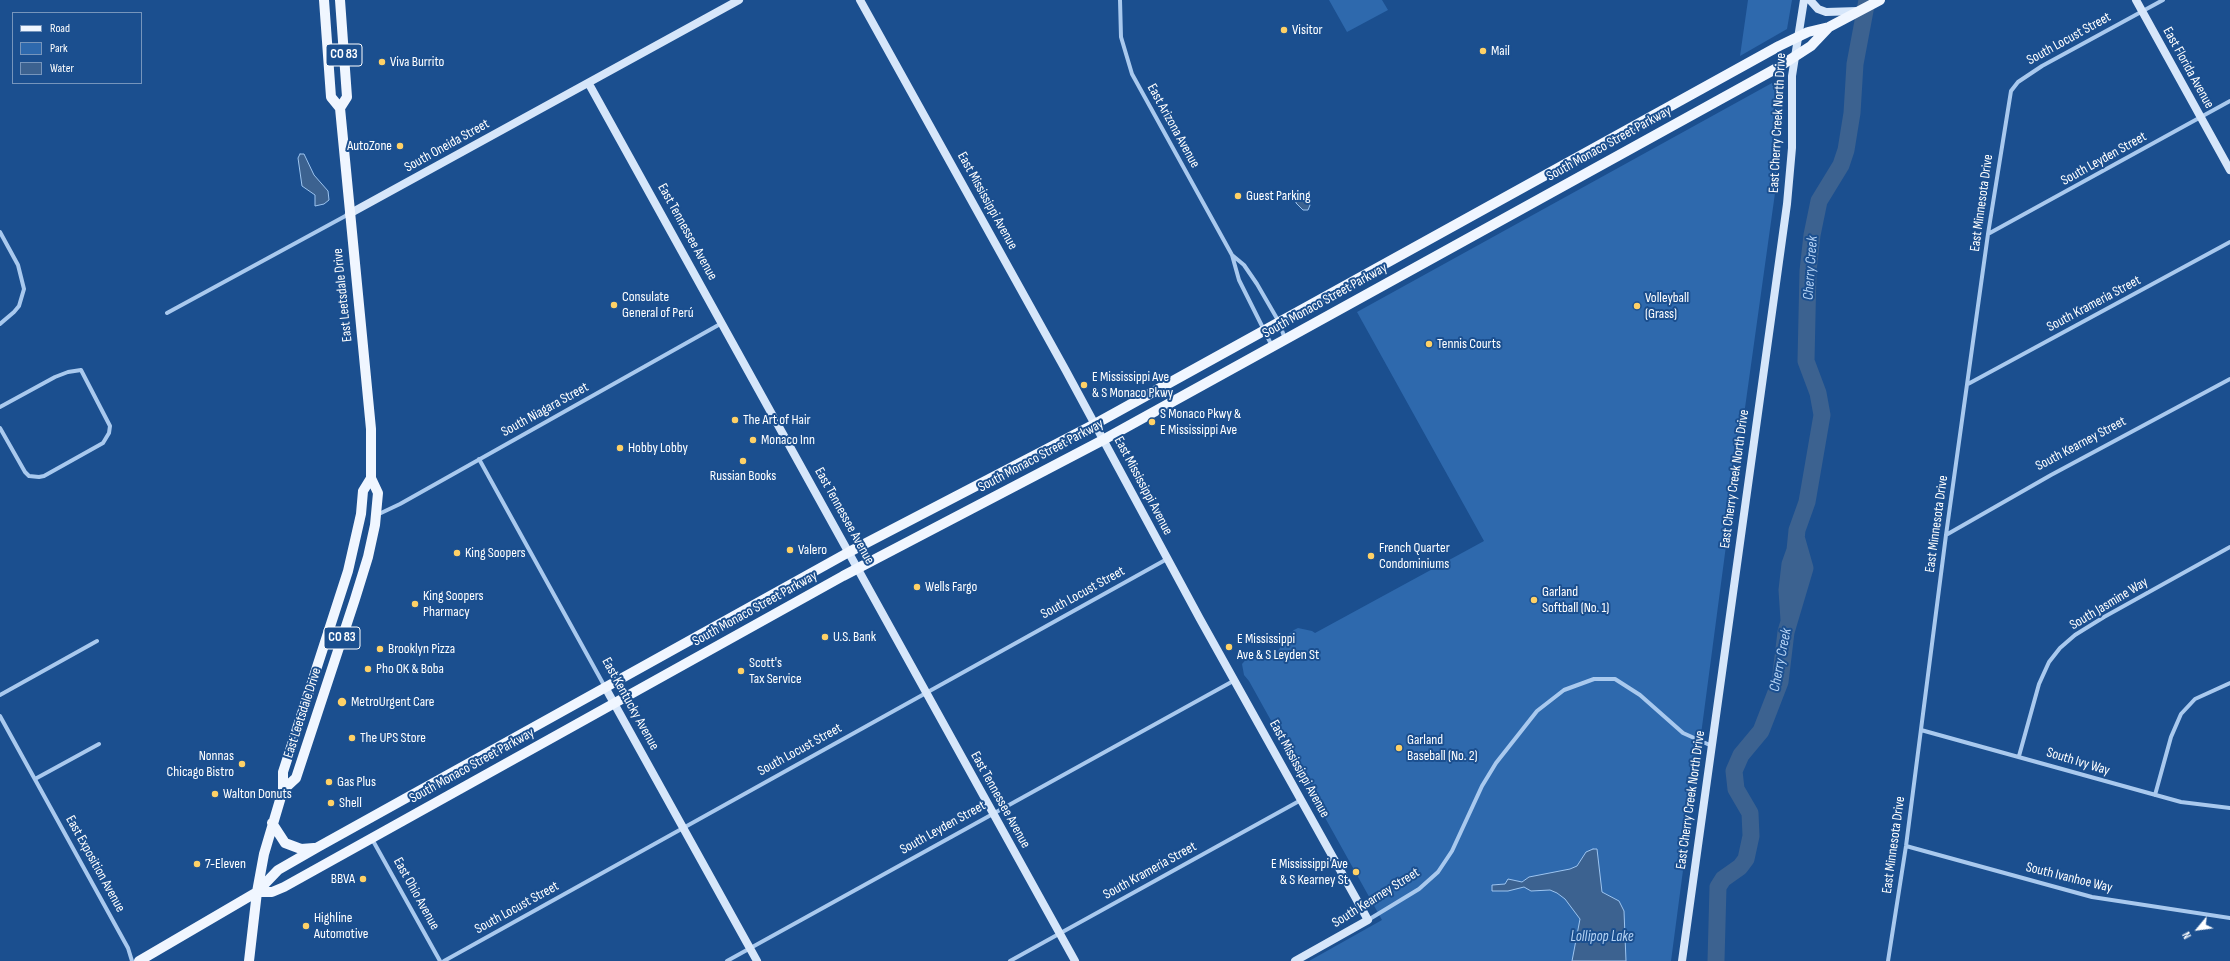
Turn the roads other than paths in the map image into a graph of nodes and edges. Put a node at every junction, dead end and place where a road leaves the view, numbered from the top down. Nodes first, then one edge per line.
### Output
1 (324, 0) edge
2 (340, 0) edge
3 (739, 0) edge
4 (860, 0) edge
5 (1120, 0) edge
6 (1804, 0) edge
7 (1810, 0) edge
8 (1880, 0) edge
9 (2136, 0) edge
10 (2163, 0) edge
11 (1861, 11) junction
12 (2142, 12) junction
13 (1830, 27) junction
14 (1798, 36) junction
15 (1794, 58) junction
16 (589, 84) junction
17 (2011, 91) joint
18 (2230, 101) edge
19 (340, 108) junction
20 (2201, 118) junction
21 (2230, 170) edge
22 (349, 214) junction
23 (0, 232) edge
24 (1988, 234) junction
25 (2230, 242) edge
26 (1232, 255) junction
27 (167, 313) dead end
28 (1279, 322) junction
29 (722, 323) junction
30 (0, 324) edge
31 (1265, 330) junction
32 (1285, 339) junction
33 (1273, 346) junction
34 (2230, 379) edge
35 (1968, 384) junction
36 (0, 407) edge
37 (1095, 424) junction
38 (0, 428) edge
39 (1103, 440) junction
40 (479, 459) junction
41 (371, 478) junction
42 (377, 512) junction
43 (1946, 535) junction
44 (2230, 548) edge
45 (849, 552) junction
46 (1167, 559) junction
47 (858, 568) junction
48 (97, 641) dead end
49 (1234, 680) junction
50 (2230, 684) edge
51 (605, 687) junction
52 (926, 693) junction
53 (0, 695) edge
54 (614, 703) junction
55 (0, 716) edge
56 (1921, 730) junction
57 (99, 744) dead end
58 (1712, 746) junction
59 (2019, 756) junction
60 (35, 779) junction
61 (283, 790) junction
62 (2155, 795) junction
63 (1301, 800) junction
64 (2230, 808) edge
65 (993, 813) junction
66 (272, 823) junction
67 (683, 828) junction
68 (372, 838) junction
69 (1906, 846) junction
70 (318, 847) junction
71 (257, 892) junction
72 (2230, 918) edge
73 (1368, 920) junction
74 (1060, 934) junction
75 (750, 948) junction
76 (1888, 960) edge
77 (132, 961) edge
78 (139, 961) edge
79 (249, 961) edge
80 (440, 961) edge
81 (444, 961) edge
82 (727, 961) edge
83 (757, 961) edge
84 (1010, 961) edge
85 (1075, 961) edge
86 (1294, 961) edge
87 (1682, 961) edge
88 (1894, 961) edge

1 - 19 main road, East Leetsdale Drive / CO 83
2 - 19 main road, East Leetsdale Drive / CO 83
3 - 16 street, South Oneida Street
4 - 37 street, East Mississippi Avenue
5 - 26 street, East Arizona Avenue
6 - 14 street, East Cherry Creek North Drive
7 - 11 street
8 - 11 main road, South Monaco Street Parkway
9 - 12 street, East Florida Avenue
10 - 12 street, South Locust Street
11 - 13 main road, South Monaco Street Parkway
12 - 17 street, South Locust Street
12 - 20 street, East Florida Avenue
13 - 14 main road, South Monaco Street Parkway
13 - 15 main road, South Monaco Street Parkway
14 - 15 street, East Cherry Creek North Drive
14 - 28 main road, South Monaco Street Parkway
15 - 32 main road, South Monaco Street Parkway
15 - 58 street, East Cherry Creek North Drive
16 - 22 street, South Oneida Street
16 - 29 street, East Tennessee Avenue
17 - 24 street, East Minnesota Drive
18 - 20 street, South Leyden Street
19 - 22 main road, East Leetsdale Drive / CO 83
20 - 21 street, East Florida Avenue
20 - 24 street, South Leyden Street
22 - 27 street, South Oneida Street
22 - 41 main road, East Leetsdale Drive / CO 83
23 - 30 street
24 - 35 street, East Minnesota Drive
25 - 35 street, South Krameria Street
26 - 28 street, East Arizona Avenue
26 - 31 street, East Arizona Avenue
28 - 31 main road, South Monaco Street Parkway
28 - 32 street, East Arizona Avenue
29 - 40 street, South Niagara Street
29 - 45 street, East Tennessee Avenue
31 - 33 street, East Arizona Avenue
31 - 37 main road, South Monaco Street Parkway
32 - 33 main road, South Monaco Street Parkway
33 - 39 main road, South Monaco Street Parkway
34 - 43 street, South Kearney Street
35 - 43 street, East Minnesota Drive
36 - 38 street
37 - 39 street, East Mississippi Avenue
37 - 45 main road, South Monaco Street Parkway
39 - 46 street, East Mississippi Avenue
39 - 47 main road, South Monaco Street Parkway
40 - 42 street, South Niagara Street
40 - 51 street, East Kentucky Avenue
41 - 42 main road, East Leetsdale Drive / CO 83
41 - 61 main road, East Leetsdale Drive / CO 83
42 - 61 main road, East Leetsdale Drive / CO 83
43 - 56 street, East Minnesota Drive
44 - 59 street, South Jasmine Way
45 - 47 street, East Tennessee Avenue
45 - 51 main road, South Monaco Street Parkway
46 - 49 street, East Mississippi Avenue
46 - 52 street, South Locust Street
47 - 52 street, East Tennessee Avenue
47 - 54 main road, South Monaco Street Parkway
48 - 53 street
49 - 63 street, East Mississippi Avenue
49 - 65 street, South Leyden Street
50 - 62 street
51 - 54 street, East Kentucky Avenue
51 - 70 main road, South Monaco Street Parkway
52 - 65 street, East Tennessee Avenue
52 - 67 street, South Locust Street
54 - 67 street, East Kentucky Avenue
54 - 68 main road, South Monaco Street Parkway
55 - 60 street, East Exposition Avenue
56 - 59 street, South Ivy Way
56 - 69 street, East Minnesota Drive
57 - 60 street
58 - 73 street, South Kearney Street
58 - 87 street, East Cherry Creek North Drive
59 - 62 street, South Ivy Way
60 - 77 street, East Exposition Avenue
61 - 66 main road, East Leetsdale Drive / CO 83
62 - 64 street, South Ivy Way
63 - 73 street, East Mississippi Avenue
63 - 74 street, South Krameria Street
65 - 74 street, East Tennessee Avenue
65 - 75 street, South Leyden Street
66 - 70 main road
66 - 71 main road, East Leetsdale Drive / CO 83
67 - 75 street, East Kentucky Avenue
67 - 81 street, South Locust Street
68 - 71 main road, South Monaco Street Parkway
68 - 80 street, East Ohio Avenue
69 - 72 street, South Ivanhoe Way
69 - 76 street, East Minnesota Drive
70 - 71 main road, South Monaco Street Parkway
71 - 78 main road, South Monaco Street Parkway
71 - 79 main road, East Leetsdale Drive / CO 83
73 - 86 street, South Kearney Street
74 - 84 street, South Krameria Street
74 - 85 street, East Tennessee Avenue
75 - 82 street, South Leyden Street
75 - 83 street, East Kentucky Avenue
76 - 88 street

